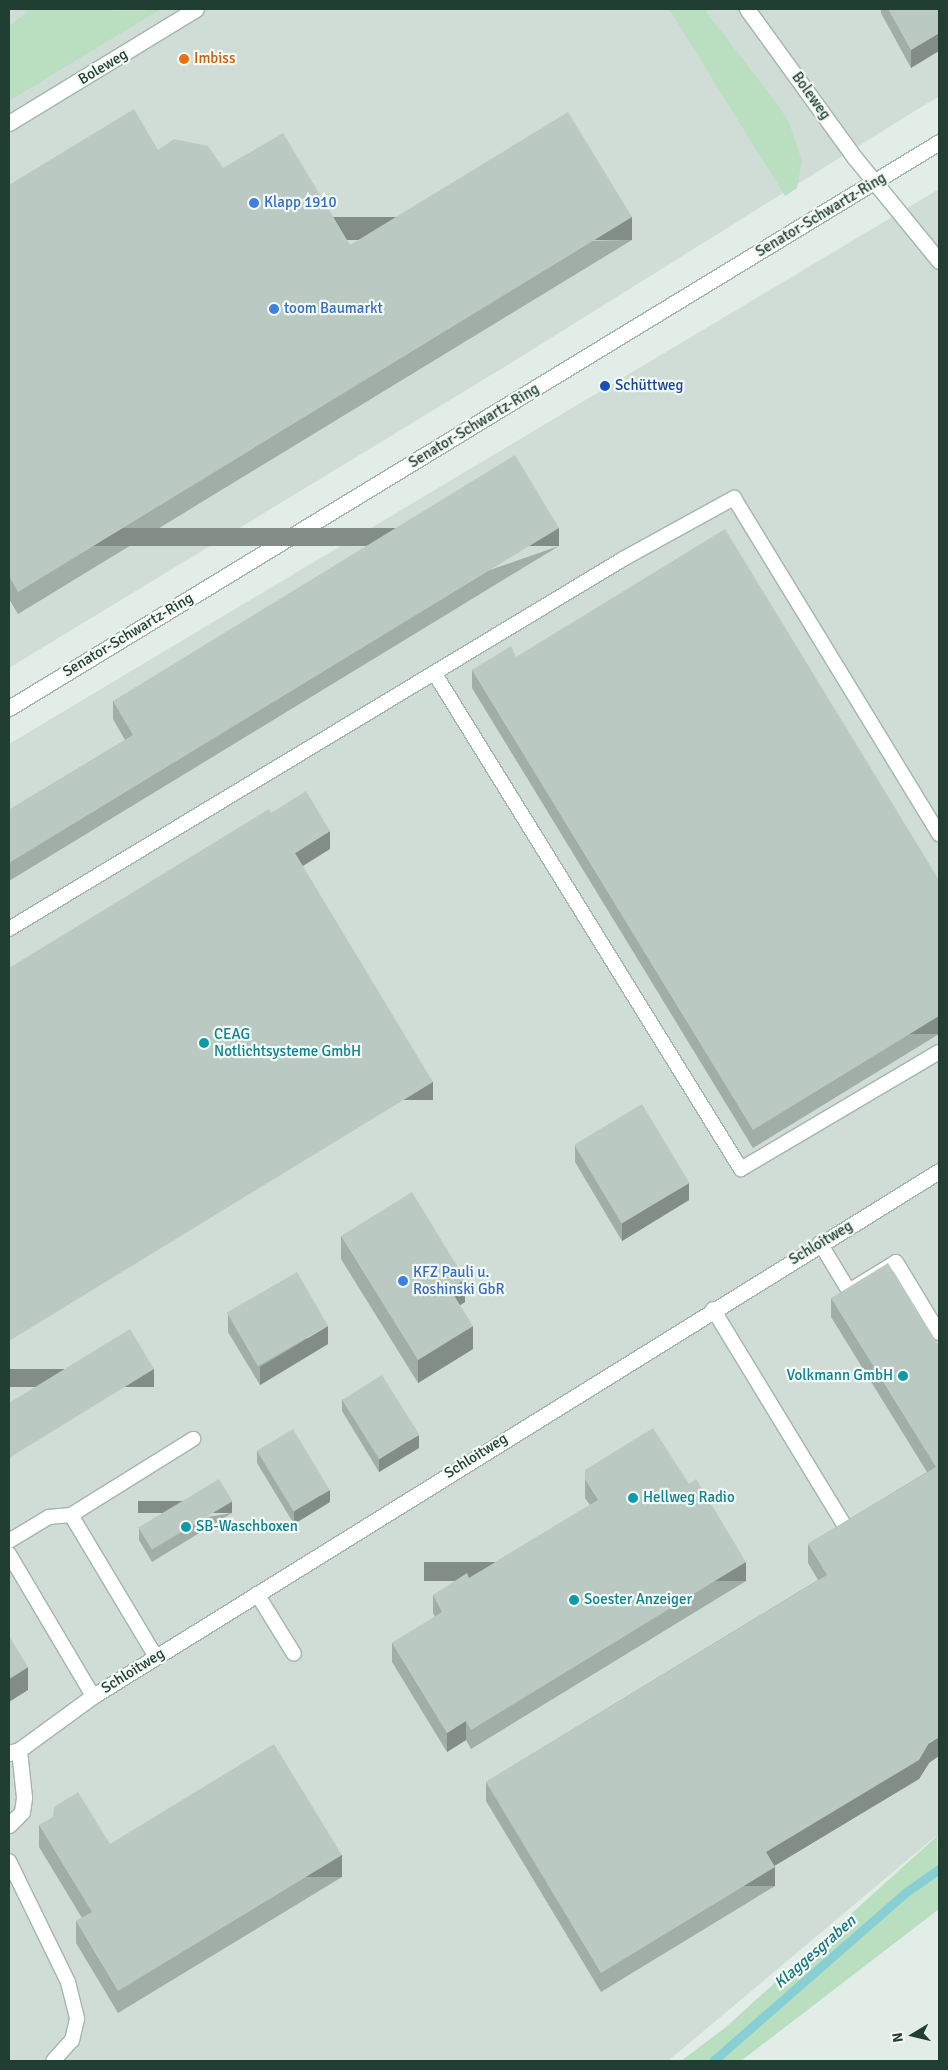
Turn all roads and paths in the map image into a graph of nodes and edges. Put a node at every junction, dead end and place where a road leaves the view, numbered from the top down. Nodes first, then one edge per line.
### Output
1 (196, 9) edge
2 (747, 9) edge
3 (9, 123) edge
4 (939, 142) edge
5 (876, 182) junction
6 (939, 262) edge
7 (435, 674) junction
8 (9, 708) edge
9 (939, 834) edge
10 (9, 929) edge
11 (939, 1052) edge
12 (939, 1171) edge
13 (820, 1243) junction
14 (713, 1309) junction
15 (939, 1333) edge
16 (193, 1439) dead end
17 (71, 1515) junction
18 (842, 1523) edge
19 (9, 1541) edge
20 (9, 1554) edge
21 (257, 1594) junction
22 (294, 1654) dead end
23 (156, 1657) junction
24 (93, 1696) junction
25 (14, 1752) edge
26 (9, 1825) edge
27 (9, 1862) edge
28 (53, 2061) edge

1 - 3 street, Boleweg
2 - 5 street, Boleweg
4 - 5 street, Senator-Schwartz-Ring
5 - 6 street
5 - 8 street, Senator-Schwartz-Ring
7 - 9 lane
7 - 10 lane
7 - 11 lane
12 - 13 street, Schloitweg
13 - 14 street, Schloitweg
13 - 15 lane
14 - 18 lane
14 - 21 street, Schloitweg
16 - 17 lane
17 - 19 lane
17 - 23 lane
20 - 24 lane
21 - 22 lane
21 - 23 street, Schloitweg
23 - 24 street, Schloitweg
24 - 25 street, Schloitweg
25 - 26 street, Schloitweg
27 - 28 lane

